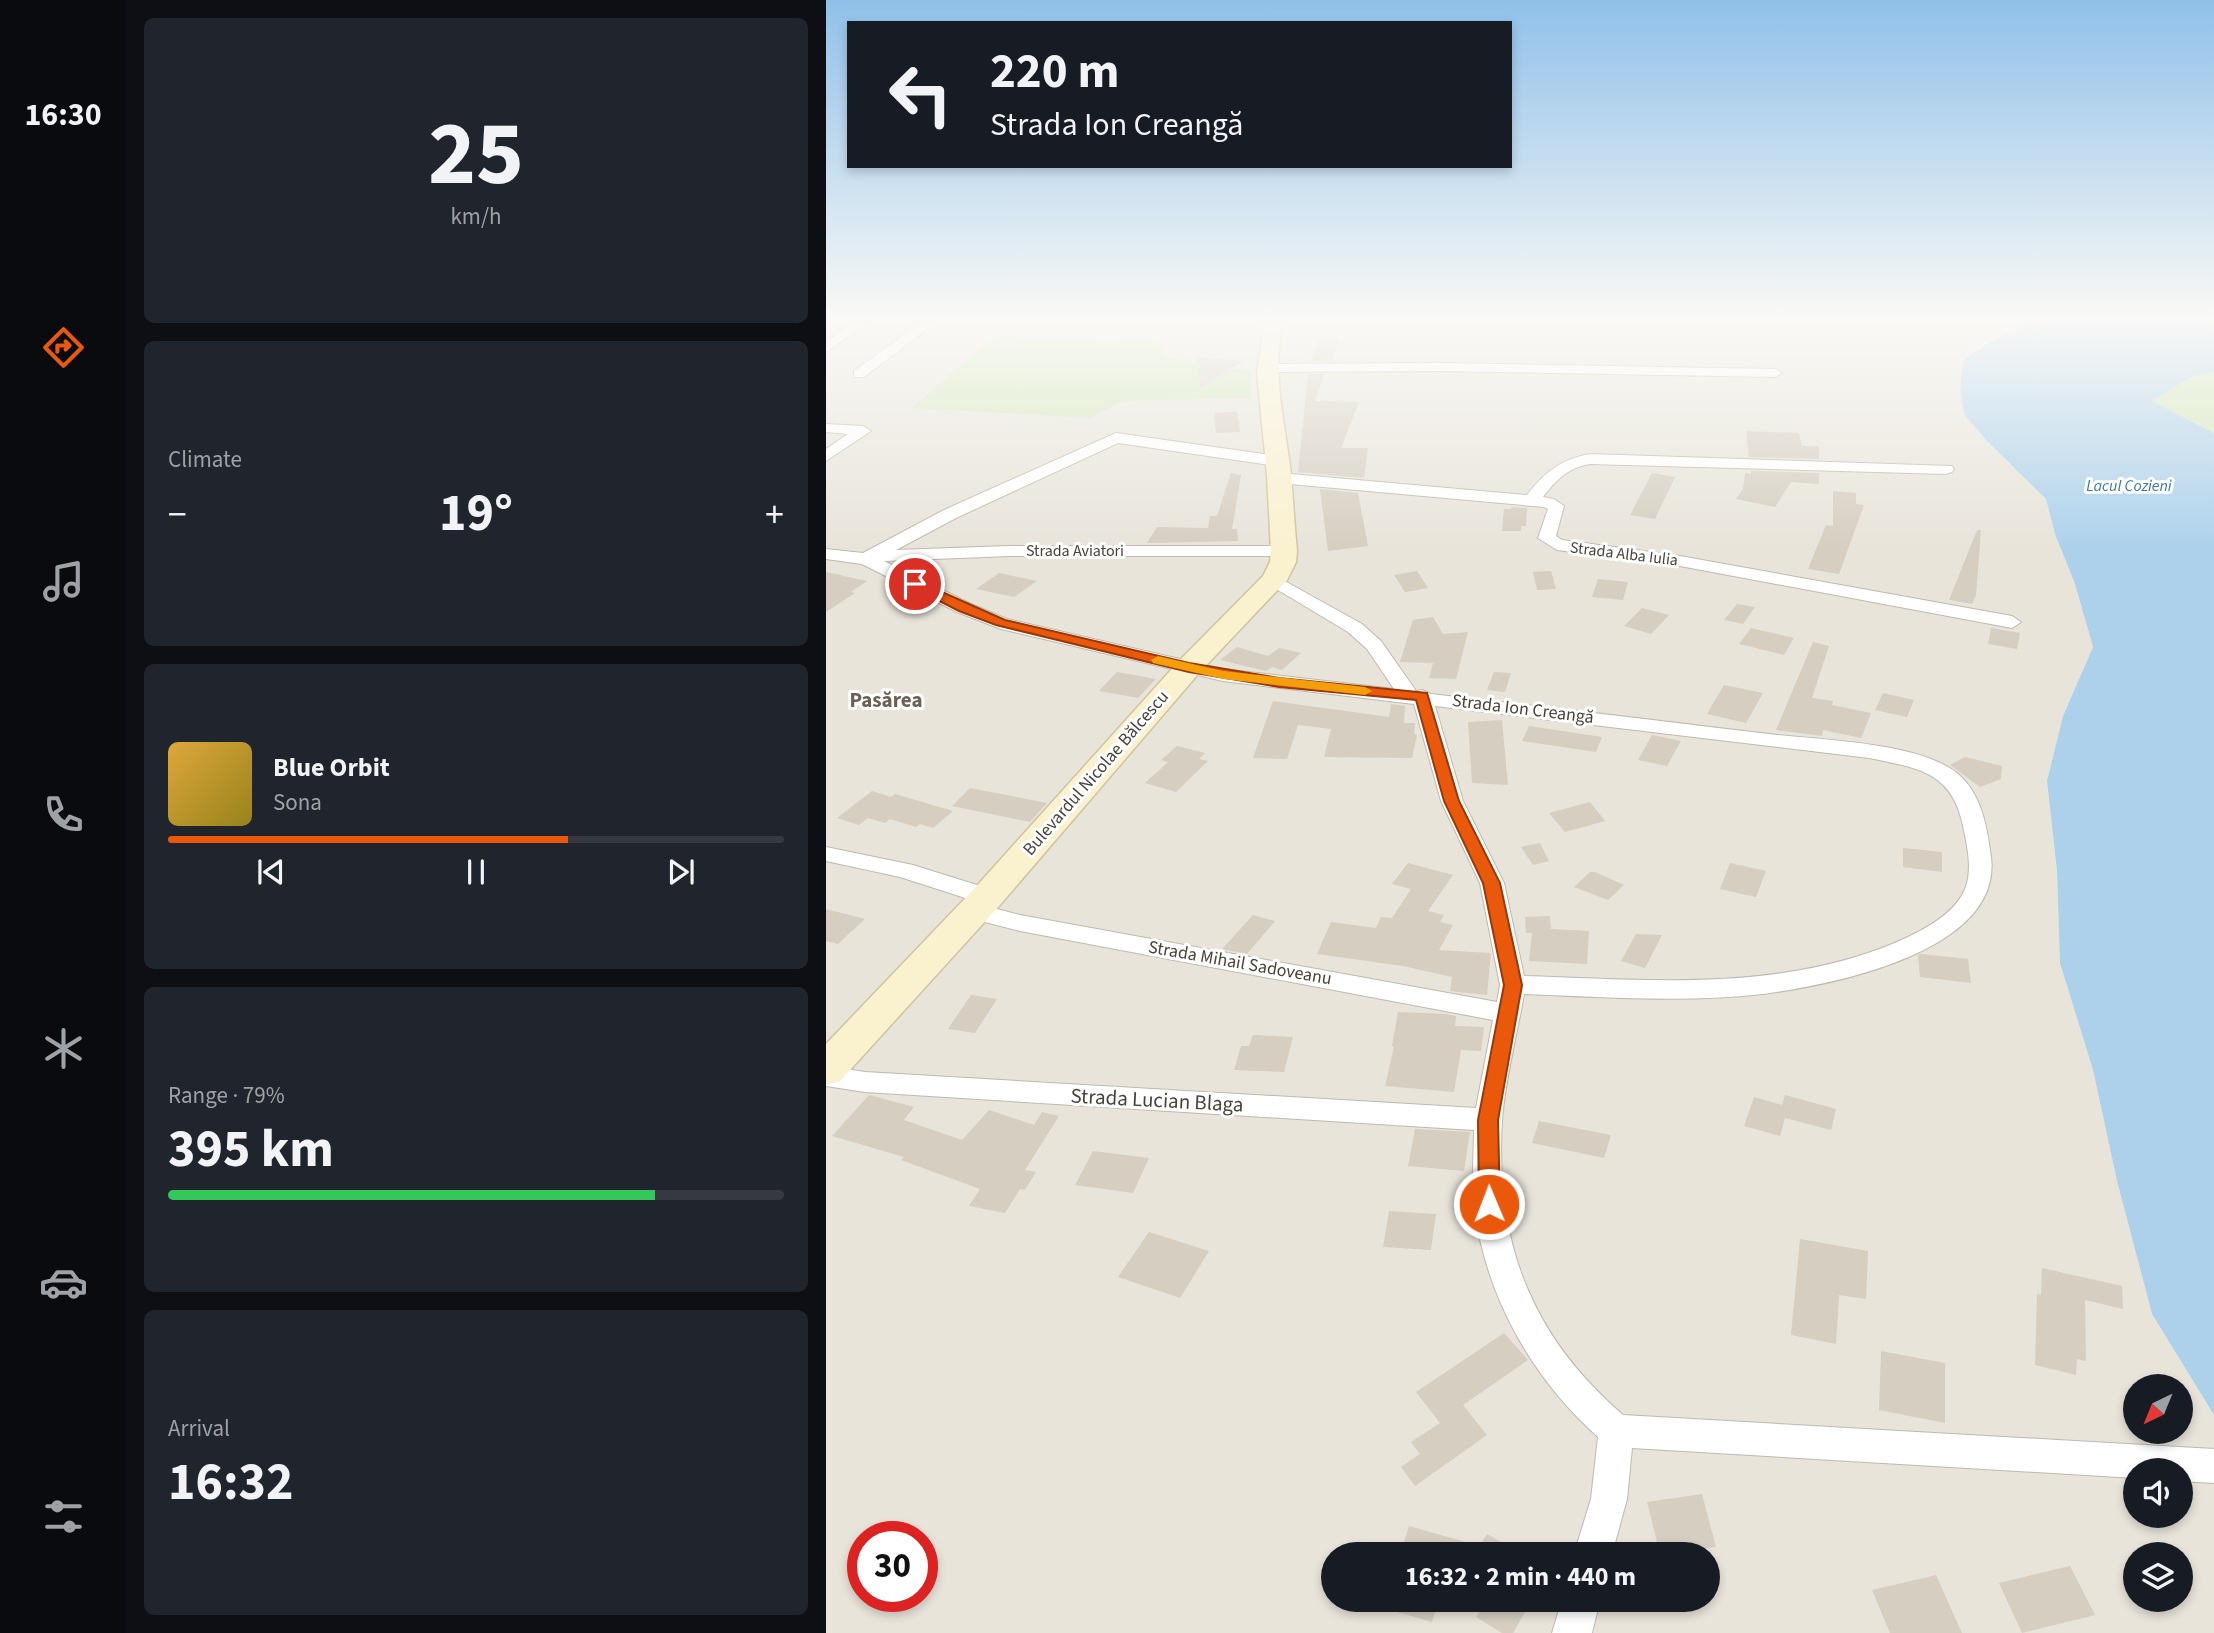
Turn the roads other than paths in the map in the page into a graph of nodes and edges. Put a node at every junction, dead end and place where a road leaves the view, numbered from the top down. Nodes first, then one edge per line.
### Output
1 (1269, 396) edge
2 (826, 428) edge
3 (826, 456) edge
4 (1946, 469) dead end
5 (1278, 470) junction
6 (1533, 499) junction
7 (1284, 551) junction
8 (826, 554) edge
9 (866, 559) junction
10 (1274, 580) junction
11 (2011, 622) dead end
12 (1189, 667) junction
13 (1415, 696) junction
14 (1971, 804) joint
15 (826, 854) edge
16 (980, 904) junction
17 (1510, 999) junction
18 (826, 1070) edge
19 (826, 1076) edge
20 (1488, 1120) junction
21 (1616, 1431) junction
22 (2214, 1466) edge
23 (1596, 1542) edge
24 (1578, 1612) edge
25 (1572, 1633) edge

1 - 5 main road, Bulevardul Nicolae Bălcescu
2 - 3 street
4 - 6 street
5 - 6 street
5 - 7 main road, Bulevardul Nicolae Bălcescu
5 - 9 street
6 - 11 street, Strada Alba Iulia
7 - 9 street, Strada Aviatori
7 - 10 main road, Bulevardul Nicolae Bălcescu
8 - 9 street, Strada Ion Creangă
9 - 12 street, Strada Ion Creangă
10 - 12 main road, Bulevardul Nicolae Bălcescu
10 - 13 street
12 - 13 street, Strada Ion Creangă
12 - 16 main road, Bulevardul Nicolae Bălcescu
13 - 14 street, Strada Ion Creangă
13 - 17 street
14 - 17 street, Strada Mihail Sadoveanu
15 - 16 street, Strada Mihail Sadoveanu
16 - 17 street, Strada Mihail Sadoveanu
16 - 18 main road, Bulevardul Nicolae Bălcescu
17 - 20 street
19 - 20 street, Strada Lucian Blaga
20 - 21 street
21 - 22 street
21 - 23 street
24 - 25 street

